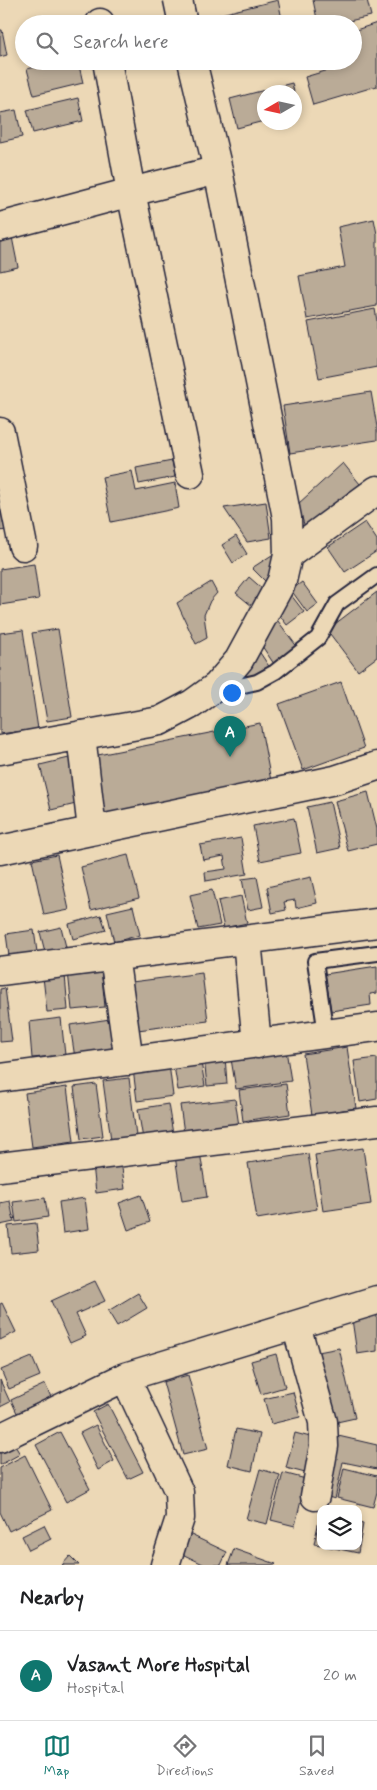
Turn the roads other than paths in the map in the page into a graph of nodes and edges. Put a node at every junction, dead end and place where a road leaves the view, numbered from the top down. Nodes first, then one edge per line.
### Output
1 (178, 0) edge
2 (181, 15) edge
3 (109, 70) edge
4 (194, 70) edge
5 (218, 170) junction
6 (132, 192) junction
7 (0, 227) edge
8 (0, 432) edge
9 (190, 474) dead end
10 (377, 490) edge
11 (23, 546) dead end
12 (288, 555) junction
13 (377, 575) edge
14 (207, 693) junction
15 (81, 735) junction
16 (0, 750) edge
17 (377, 766) edge
18 (92, 830) junction
19 (0, 850) edge
20 (377, 923) edge
21 (247, 940) junction
22 (377, 953) edge
23 (114, 956) junction
24 (0, 971) edge
25 (377, 1027) edge
26 (326, 1034) junction
27 (257, 1044) junction
28 (129, 1061) junction
29 (0, 1078) edge
30 (377, 1121) edge
31 (0, 1167) edge
32 (377, 1300) edge
33 (296, 1325) junction
34 (125, 1377) junction
35 (0, 1438) edge
36 (315, 1496) dead end
37 (168, 1564) edge

1 - 2 street
3 - 6 street
4 - 5 street
5 - 6 street
5 - 12 street
6 - 7 street
6 - 9 street
8 - 11 street
10 - 12 street
12 - 14 street
13 - 14 lane
14 - 15 street
15 - 16 street
15 - 18 street
17 - 18 street
18 - 19 street
20 - 21 street
21 - 23 street
21 - 27 street
22 - 26 lane
23 - 24 street
23 - 28 street
25 - 26 street
26 - 27 street
27 - 28 street
28 - 29 street
30 - 31 street
32 - 33 street
33 - 34 street
33 - 36 street
34 - 35 street
34 - 37 street

